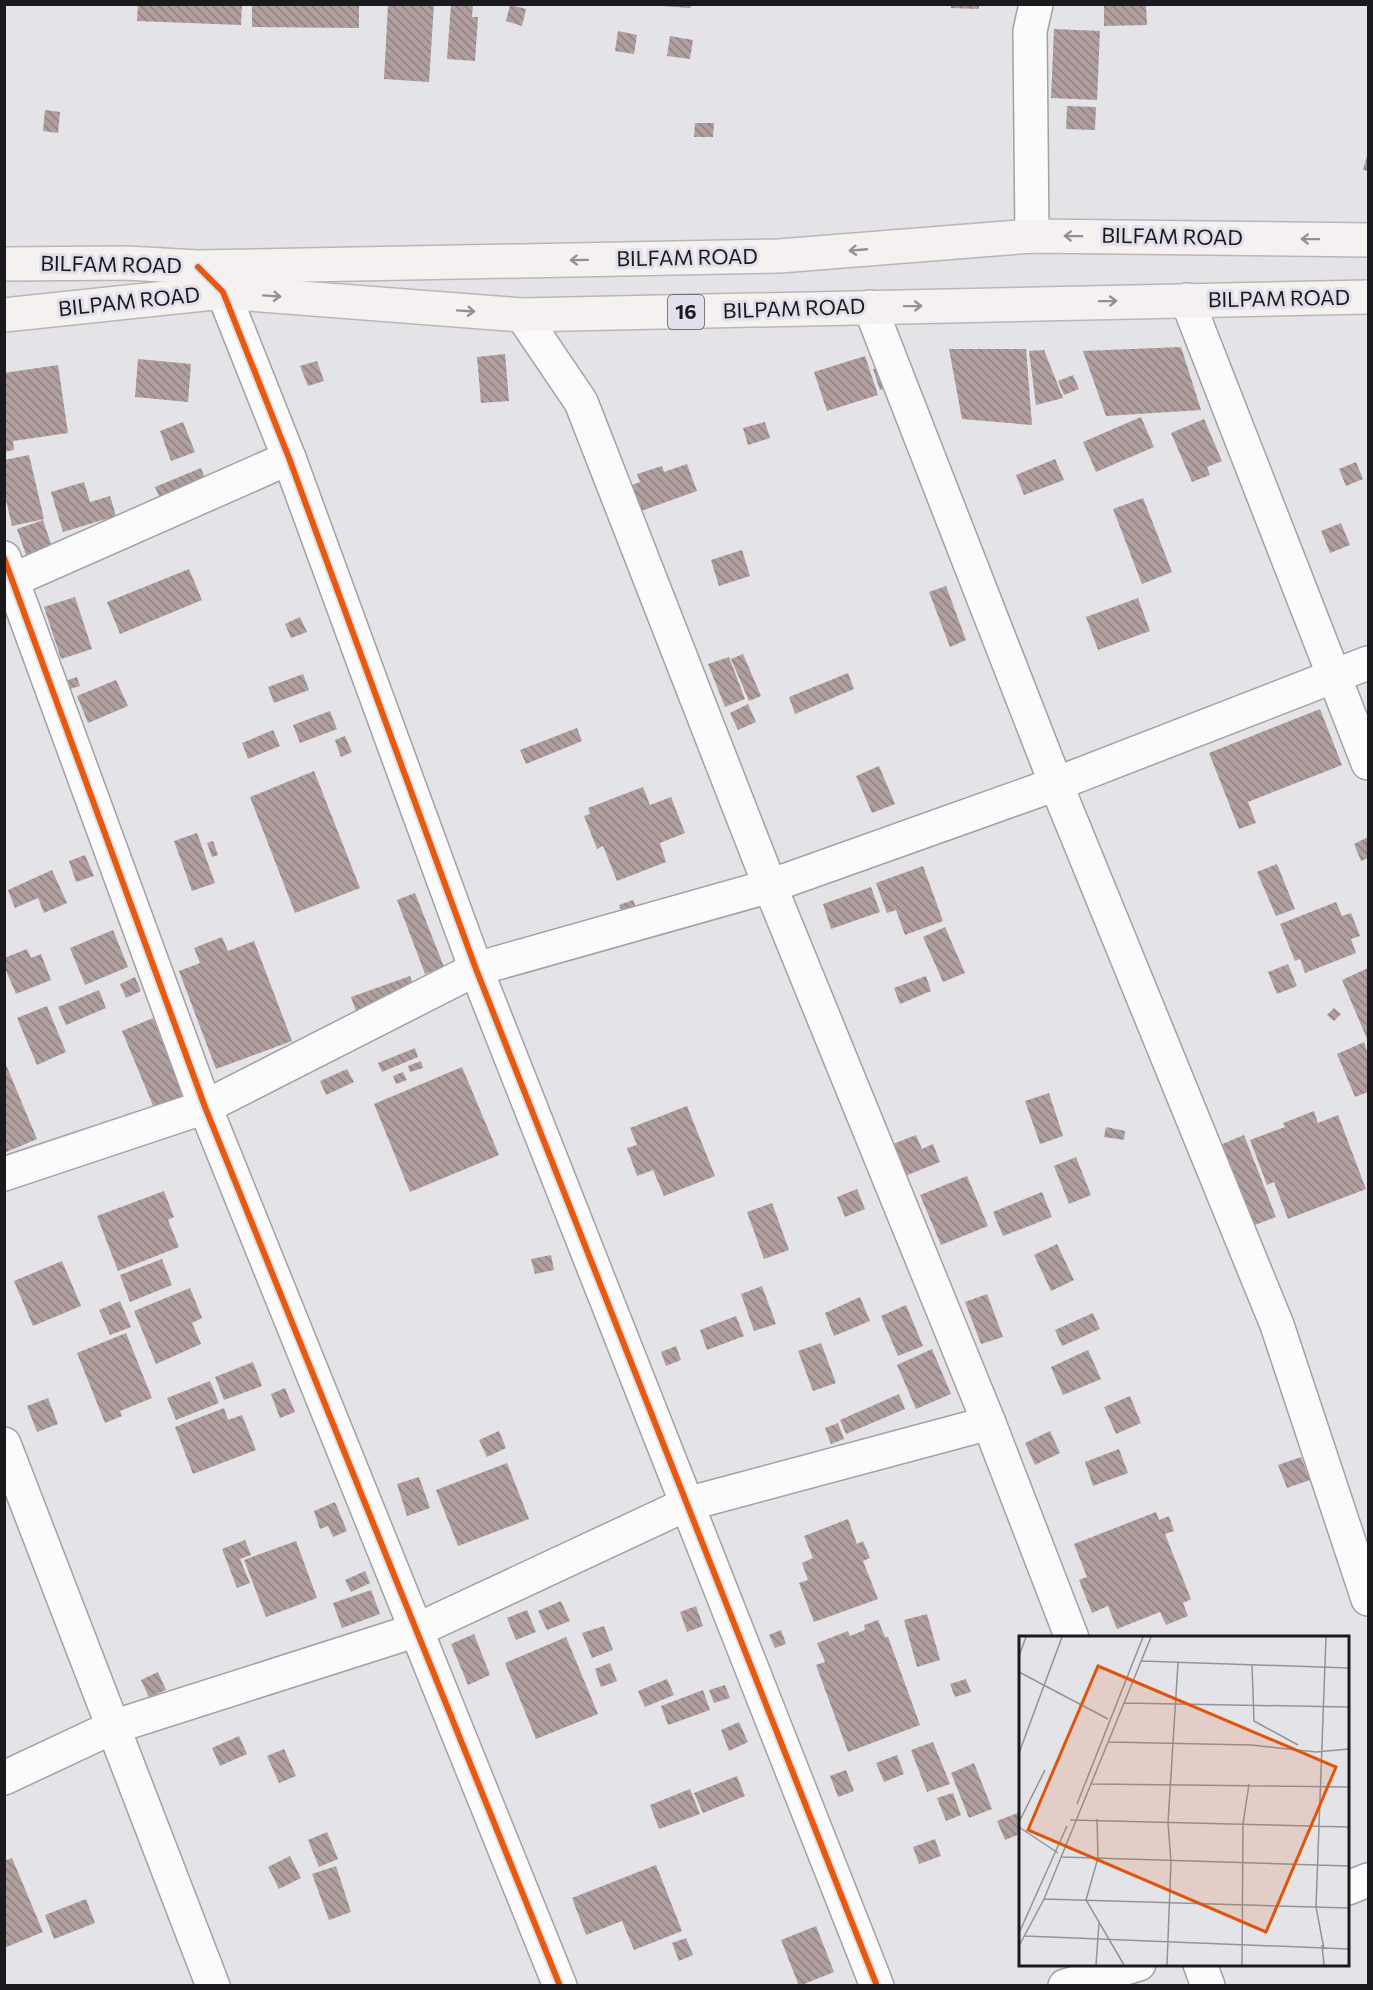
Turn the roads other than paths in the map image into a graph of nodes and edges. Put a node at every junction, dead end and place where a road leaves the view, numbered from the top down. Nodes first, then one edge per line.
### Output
1 (1036, 4) edge
2 (1032, 236) junction
3 (1368, 240) edge
4 (4, 264) edge
5 (198, 267) junction
6 (223, 292) junction
7 (1368, 297) edge
8 (1187, 300) junction
9 (870, 307) junction
10 (4, 315) edge
11 (522, 315) junction
12 (289, 458) junction
13 (7, 573) edge
14 (1368, 663) edge
15 (1334, 676) junction
16 (1368, 762) edge
17 (1056, 784) junction
18 (770, 886) junction
19 (476, 969) junction
20 (205, 1107) junction
21 (4, 1174) edge
22 (988, 1423) junction
23 (4, 1444) edge
24 (687, 1504) junction
25 (1368, 1599) edge
26 (417, 1630) junction
27 (1071, 1636) edge
28 (113, 1727) junction
29 (4, 1778) edge
30 (1368, 1880) edge
31 (1349, 1887) edge
32 (1135, 1966) edge
33 (1200, 1966) edge
34 (213, 1986) edge
35 (560, 1986) edge
36 (877, 1986) edge
37 (1065, 1986) edge
38 (1208, 1986) edge

1 - 2 street
3 -> 2 main road, BILFAM ROAD
2 -> 5 main road, BILFAM ROAD
4 - 5 main road, BILFAM ROAD
5 - 6 street
6 - 10 main road, BILPAM ROAD / 16
6 -> 11 main road, BILPAM ROAD / 16
6 - 12 street
7 - 8 main road, BILPAM ROAD / 16
9 -> 8 main road, BILPAM ROAD / 16
8 - 15 street
9 - 11 main road, BILPAM ROAD / 16
9 - 17 street
11 - 18 street
12 - 13 street
12 - 19 street
13 - 20 street
14 - 15 street
15 - 16 street
15 - 17 street
17 - 18 street
17 - 25 street
18 - 19 street
18 - 22 street
19 - 20 street
19 - 24 street
20 - 21 street
20 - 26 street
22 - 24 street
22 - 27 street
23 - 28 street
24 - 26 street
24 - 36 street
26 - 28 street
26 - 35 street
28 - 29 street
28 - 34 street
30 - 31 street
32 - 37 street
33 - 38 street

